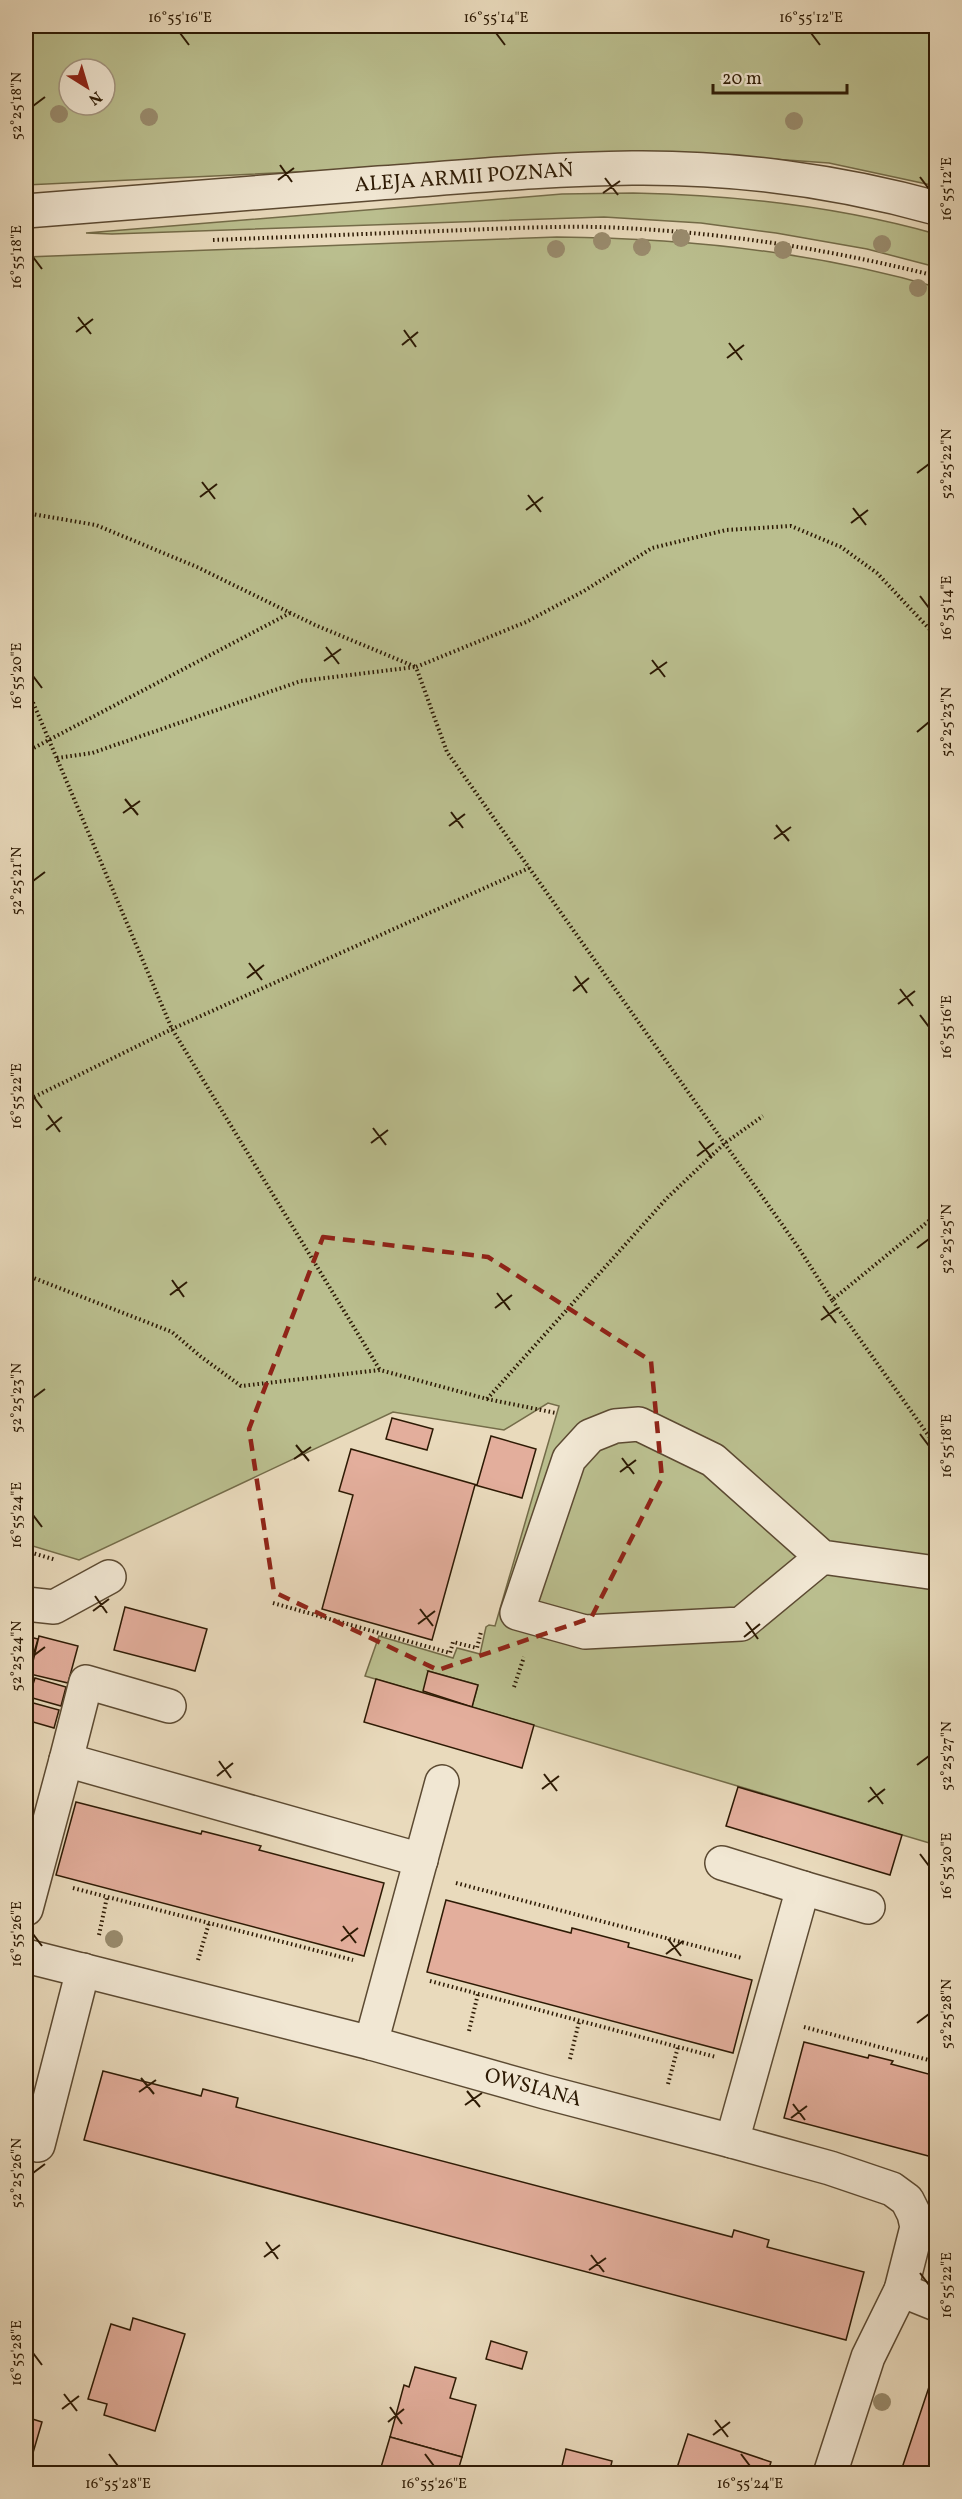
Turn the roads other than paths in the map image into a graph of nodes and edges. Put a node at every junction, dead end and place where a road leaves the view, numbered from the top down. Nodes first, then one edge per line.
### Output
1 (936, 208) edge
2 (26, 211) edge
3 (822, 1557) junction
4 (936, 1573) edge
5 (109, 1577) dead end
6 (26, 1604) edge
7 (169, 1706) dead end
8 (66, 1760) junction
9 (442, 1782) dead end
10 (722, 1863) dead end
11 (419, 1866) junction
12 (802, 1888) junction
13 (30, 1894) edge
14 (868, 1907) dead end
15 (26, 1956) edge
16 (83, 1970) junction
17 (371, 2043) junction
18 (732, 2140) junction
19 (38, 2145) dead end
20 (926, 2215) edge
21 (901, 2290) junction
22 (936, 2304) edge
23 (830, 2474) edge

1 - 2 street, ALEJA ARMII POZNAŃ
3 - 3 street
3 - 4 street
5 - 6 street
7 - 8 street
8 - 11 street
8 - 13 street
9 - 11 street
10 - 12 street
11 - 17 street
12 - 14 street
12 - 18 street
15 - 16 street, OWSIANA
16 - 17 street, OWSIANA
16 - 19 street
17 - 18 street, OWSIANA
18 - 20 street, OWSIANA
20 - 21 street, OWSIANA
21 - 22 street
21 - 23 street, OWSIANA

